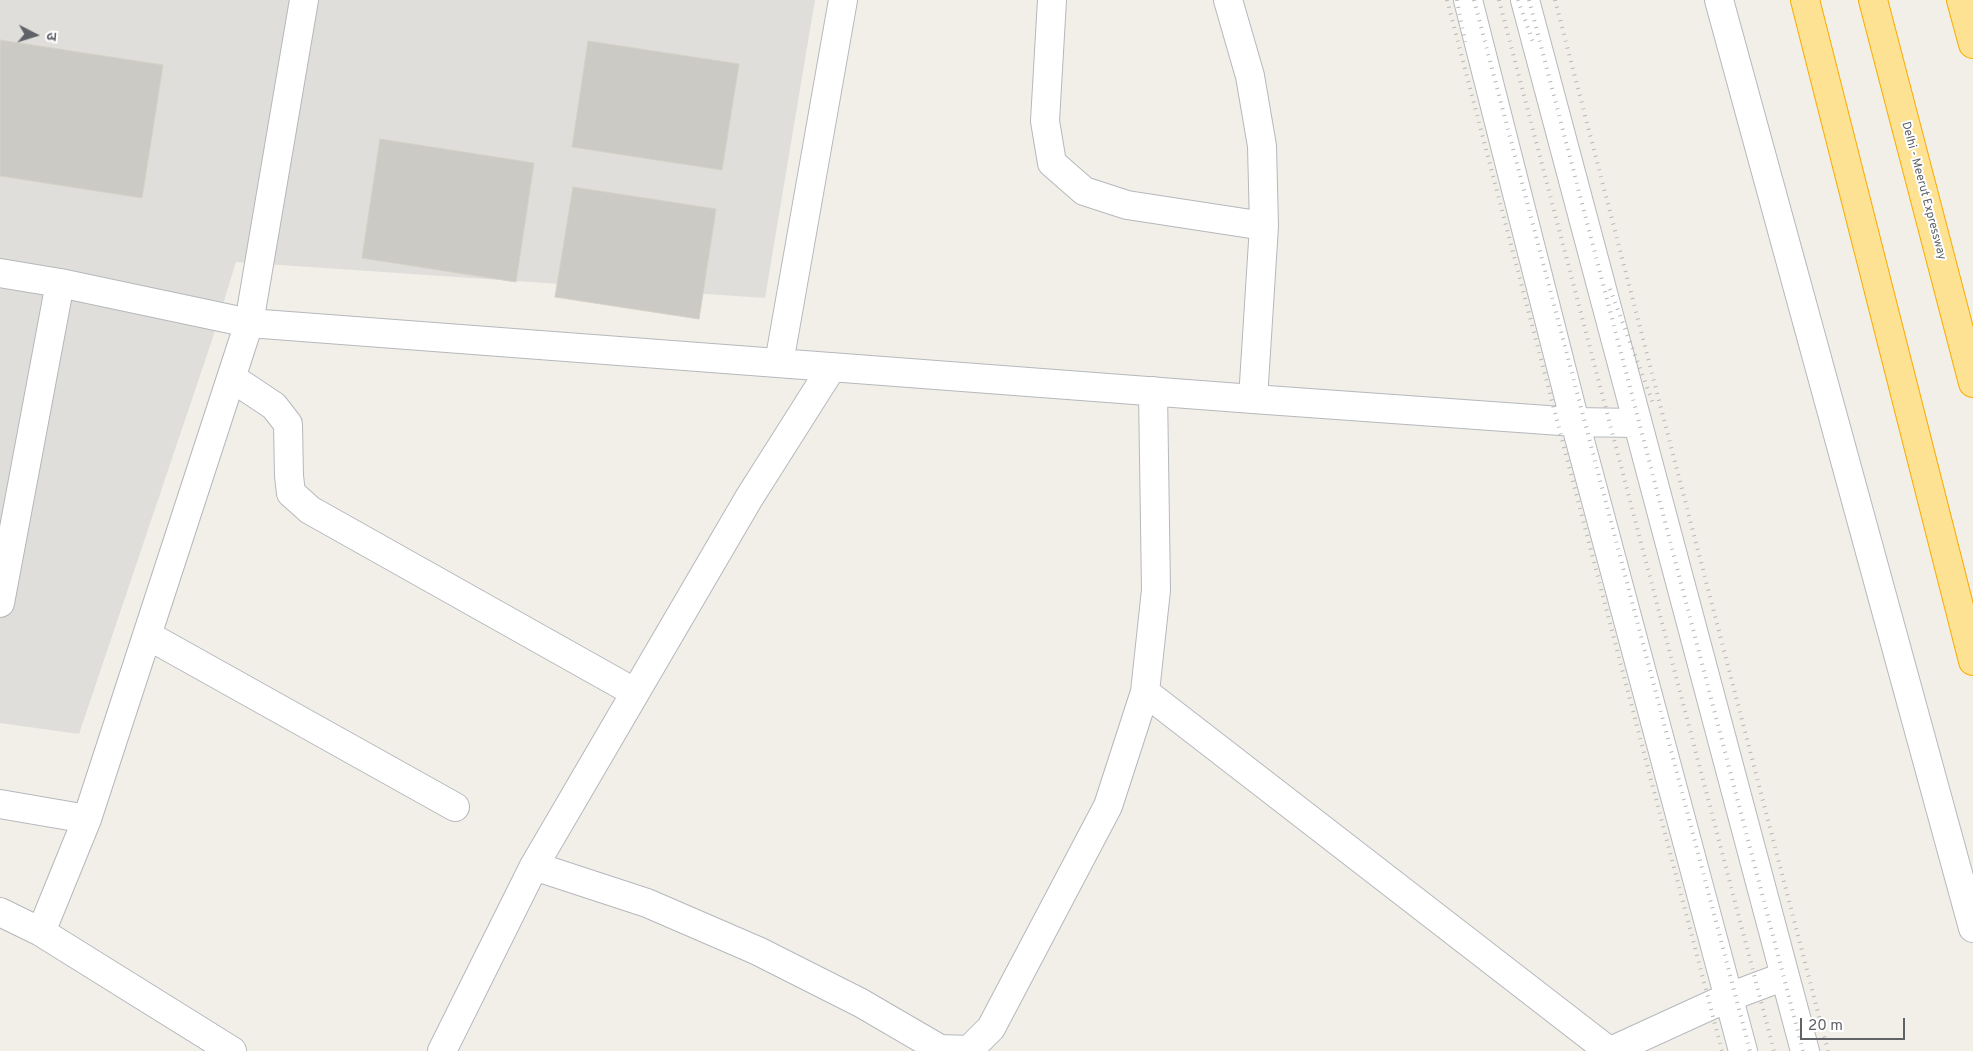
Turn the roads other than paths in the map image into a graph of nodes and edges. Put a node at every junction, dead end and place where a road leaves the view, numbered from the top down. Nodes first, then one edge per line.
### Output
1 (304, 0) edge
2 (843, 0) edge
3 (1052, 0) edge
4 (1228, 0) edge
5 (1468, 0) edge
6 (1525, 0) edge
7 (1719, 0) edge
8 (1806, 0) edge
9 (1872, 0) edge
10 (1961, 0) edge
11 (1973, 44) edge
12 (1264, 226) junction
13 (0, 274) edge
14 (60, 283) junction
15 (249, 323) junction
16 (779, 363) junction
17 (832, 367) junction
18 (232, 378) junction
19 (1973, 383) edge
20 (1153, 391) junction
21 (1254, 399) junction
22 (1575, 422) junction
23 (1637, 423) junction
24 (0, 603) edge
25 (148, 635) junction
26 (1973, 660) edge
27 (634, 692) junction
28 (1145, 692) junction
29 (0, 804) edge
30 (455, 807) dead end
31 (88, 819) junction
32 (534, 866) junction
33 (0, 912) edge
34 (1973, 928) edge
35 (41, 932) junction
36 (1785, 976) junction
37 (1729, 997) junction
38 (232, 1051) edge
39 (442, 1051) edge
40 (1610, 1051) edge
41 (1743, 1051) edge
42 (1805, 1051) edge

1 - 15 street
2 - 16 street
3 - 12 street
4 - 12 street
5 - 22 street
6 - 23 street
7 - 34 street
8 - 26 highway
9 - 19 highway, Delhi - Meerut Expressway
10 - 11 highway
12 - 21 street
13 - 14 street
14 - 15 street
14 - 24 street
15 - 16 street
15 - 18 street
16 - 17 street
17 - 20 street
17 - 27 street
18 - 25 street
18 - 27 street
20 - 21 street
20 - 28 street
21 - 22 street
22 - 23 street
22 - 37 street
23 - 36 street
25 - 30 street
25 - 31 street
27 - 32 street
28 - 32 street
28 - 40 street
29 - 31 street
31 - 35 street
32 - 39 street
33 - 35 street
35 - 38 street
36 - 37 street
36 - 42 street
37 - 40 street
37 - 41 street

